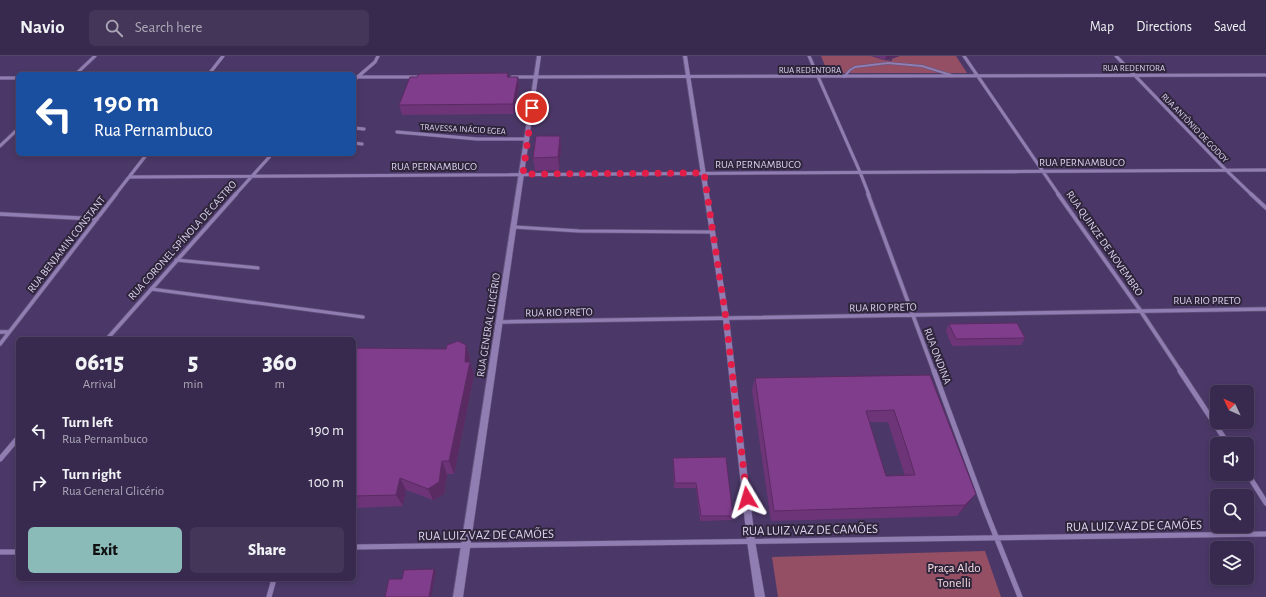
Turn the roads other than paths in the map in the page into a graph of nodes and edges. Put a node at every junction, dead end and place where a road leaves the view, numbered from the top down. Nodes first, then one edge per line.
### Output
1 (95, 56) edge
2 (223, 56) edge
3 (378, 56) edge
4 (539, 56) edge
5 (685, 56) edge
6 (809, 56) edge
7 (964, 56) edge
8 (1116, 56) edge
9 (78, 72) edge
10 (211, 72) edge
11 (1266, 74) edge
12 (1135, 75) junction
13 (955, 76) junction
14 (978, 76) junction
15 (358, 77) joint
16 (427, 77) edge
17 (508, 77) edge
18 (537, 77) junction
19 (688, 77) junction
20 (817, 77) junction
21 (844, 77) junction
22 (0, 78) edge
23 (16, 78) edge
24 (356, 128) edge
25 (364, 129) dead end
26 (16, 131) edge
27 (397, 132) dead end
28 (528, 139) junction
29 (356, 143) edge
30 (362, 144) dead end
31 (0, 146) edge
32 (146, 156) edge
33 (270, 156) edge
34 (1226, 170) junction
35 (1266, 170) edge
36 (1042, 171) junction
37 (860, 172) junction
38 (704, 173) junction
39 (523, 174) junction
40 (252, 176) junction
41 (130, 177) junction
42 (1266, 208) edge
43 (0, 214) edge
44 (97, 219) junction
45 (514, 227) junction
46 (712, 232) junction
47 (176, 260) junction
48 (258, 268) dead end
49 (151, 289) junction
50 (1266, 309) edge
51 (1140, 310) junction
52 (913, 316) junction
53 (362, 317) dead end
54 (726, 319) junction
55 (499, 322) junction
56 (0, 332) edge
57 (9, 332) junction
58 (108, 337) edge
59 (0, 344) edge
60 (1223, 437) edge
61 (16, 440) edge
62 (0, 459) edge
63 (1252, 481) edge
64 (1266, 503) edge
65 (1266, 534) edge
66 (997, 538) junction
67 (752, 541) junction
68 (465, 545) junction
69 (356, 547) edge
70 (0, 552) edge
71 (16, 552) edge
72 (273, 581) edge
73 (269, 597) edge
74 (458, 597) edge
75 (760, 597) edge
76 (1020, 597) edge

1 - 9 street
2 - 10 street
3 - 15 street
4 - 18 street, RUA GENERAL GLICÉRIO
5 - 19 street
6 - 20 street, RUA ONDINA
7 - 14 street, RUA QUINZE DE NOVEMBRO
8 - 12 street, RUA ANTÔNIO DE GODOY
11 - 12 street, RUA REDENTORA
12 - 14 street, RUA REDENTORA
12 - 34 street, RUA ANTÔNIO DE GODOY
13 - 14 street, RUA REDENTORA
13 - 21 street, RUA REDENTORA
13 - 21 lane
14 - 36 street, RUA QUINZE DE NOVEMBRO
15 - 16 street
17 - 18 street, RUA REDENTORA
18 - 19 street, RUA REDENTORA
18 - 28 street, RUA GENERAL GLICÉRIO
19 - 20 street, RUA REDENTORA
19 - 38 street
20 - 21 street, RUA REDENTORA
20 - 37 street, RUA ONDINA
22 - 23 street
24 - 25 street
26 - 31 street
27 - 28 street, TRAVESSA INÁCIO EGEA
28 - 39 street, RUA GENERAL GLICÉRIO
29 - 30 street
32 - 41 street, RUA BENJAMIN CONSTANT
33 - 40 street, RUA CORONEL SPÍNOLA DE CASTRO
34 - 35 street, RUA PERNAMBUCO
34 - 36 street, RUA PERNAMBUCO
34 - 42 street, RUA ANTÔNIO DE GODOY
36 - 37 street, RUA PERNAMBUCO
36 - 51 street, RUA QUINZE DE NOVEMBRO
37 - 38 street, RUA PERNAMBUCO
37 - 52 street, RUA ONDINA
38 - 39 street, RUA PERNAMBUCO
38 - 46 street
39 - 40 street, RUA PERNAMBUCO
39 - 45 street, RUA GENERAL GLICÉRIO
40 - 41 street, RUA PERNAMBUCO
40 - 47 street, RUA CORONEL SPÍNOLA DE CASTRO
41 - 44 street, RUA BENJAMIN CONSTANT
43 - 44 street
44 - 57 street, RUA BENJAMIN CONSTANT
45 - 46 lane
45 - 55 street, RUA GENERAL GLICÉRIO
46 - 54 street
47 - 48 lane
47 - 49 street, RUA CORONEL SPÍNOLA DE CASTRO
49 - 53 lane
49 - 58 street, RUA CORONEL SPÍNOLA DE CASTRO
50 - 51 street, RUA RIO PRETO
51 - 52 street, RUA RIO PRETO
51 - 60 street, RUA QUINZE DE NOVEMBRO
52 - 54 street, RUA RIO PRETO
52 - 66 street, RUA ONDINA
54 - 55 street, RUA RIO PRETO
54 - 67 street
55 - 68 street, RUA GENERAL GLICÉRIO
56 - 57 street
57 - 59 street, RUA BENJAMIN CONSTANT
61 - 62 street
63 - 64 street
65 - 66 street, RUA LUIZ VAZ DE CAMÕES
66 - 67 street, RUA LUIZ VAZ DE CAMÕES
66 - 76 street, RUA ONDINA
67 - 68 street, RUA LUIZ VAZ DE CAMÕES
67 - 75 street
68 - 69 street, RUA LUIZ VAZ DE CAMÕES
68 - 74 street, RUA GENERAL GLICÉRIO
70 - 71 street
72 - 73 street

